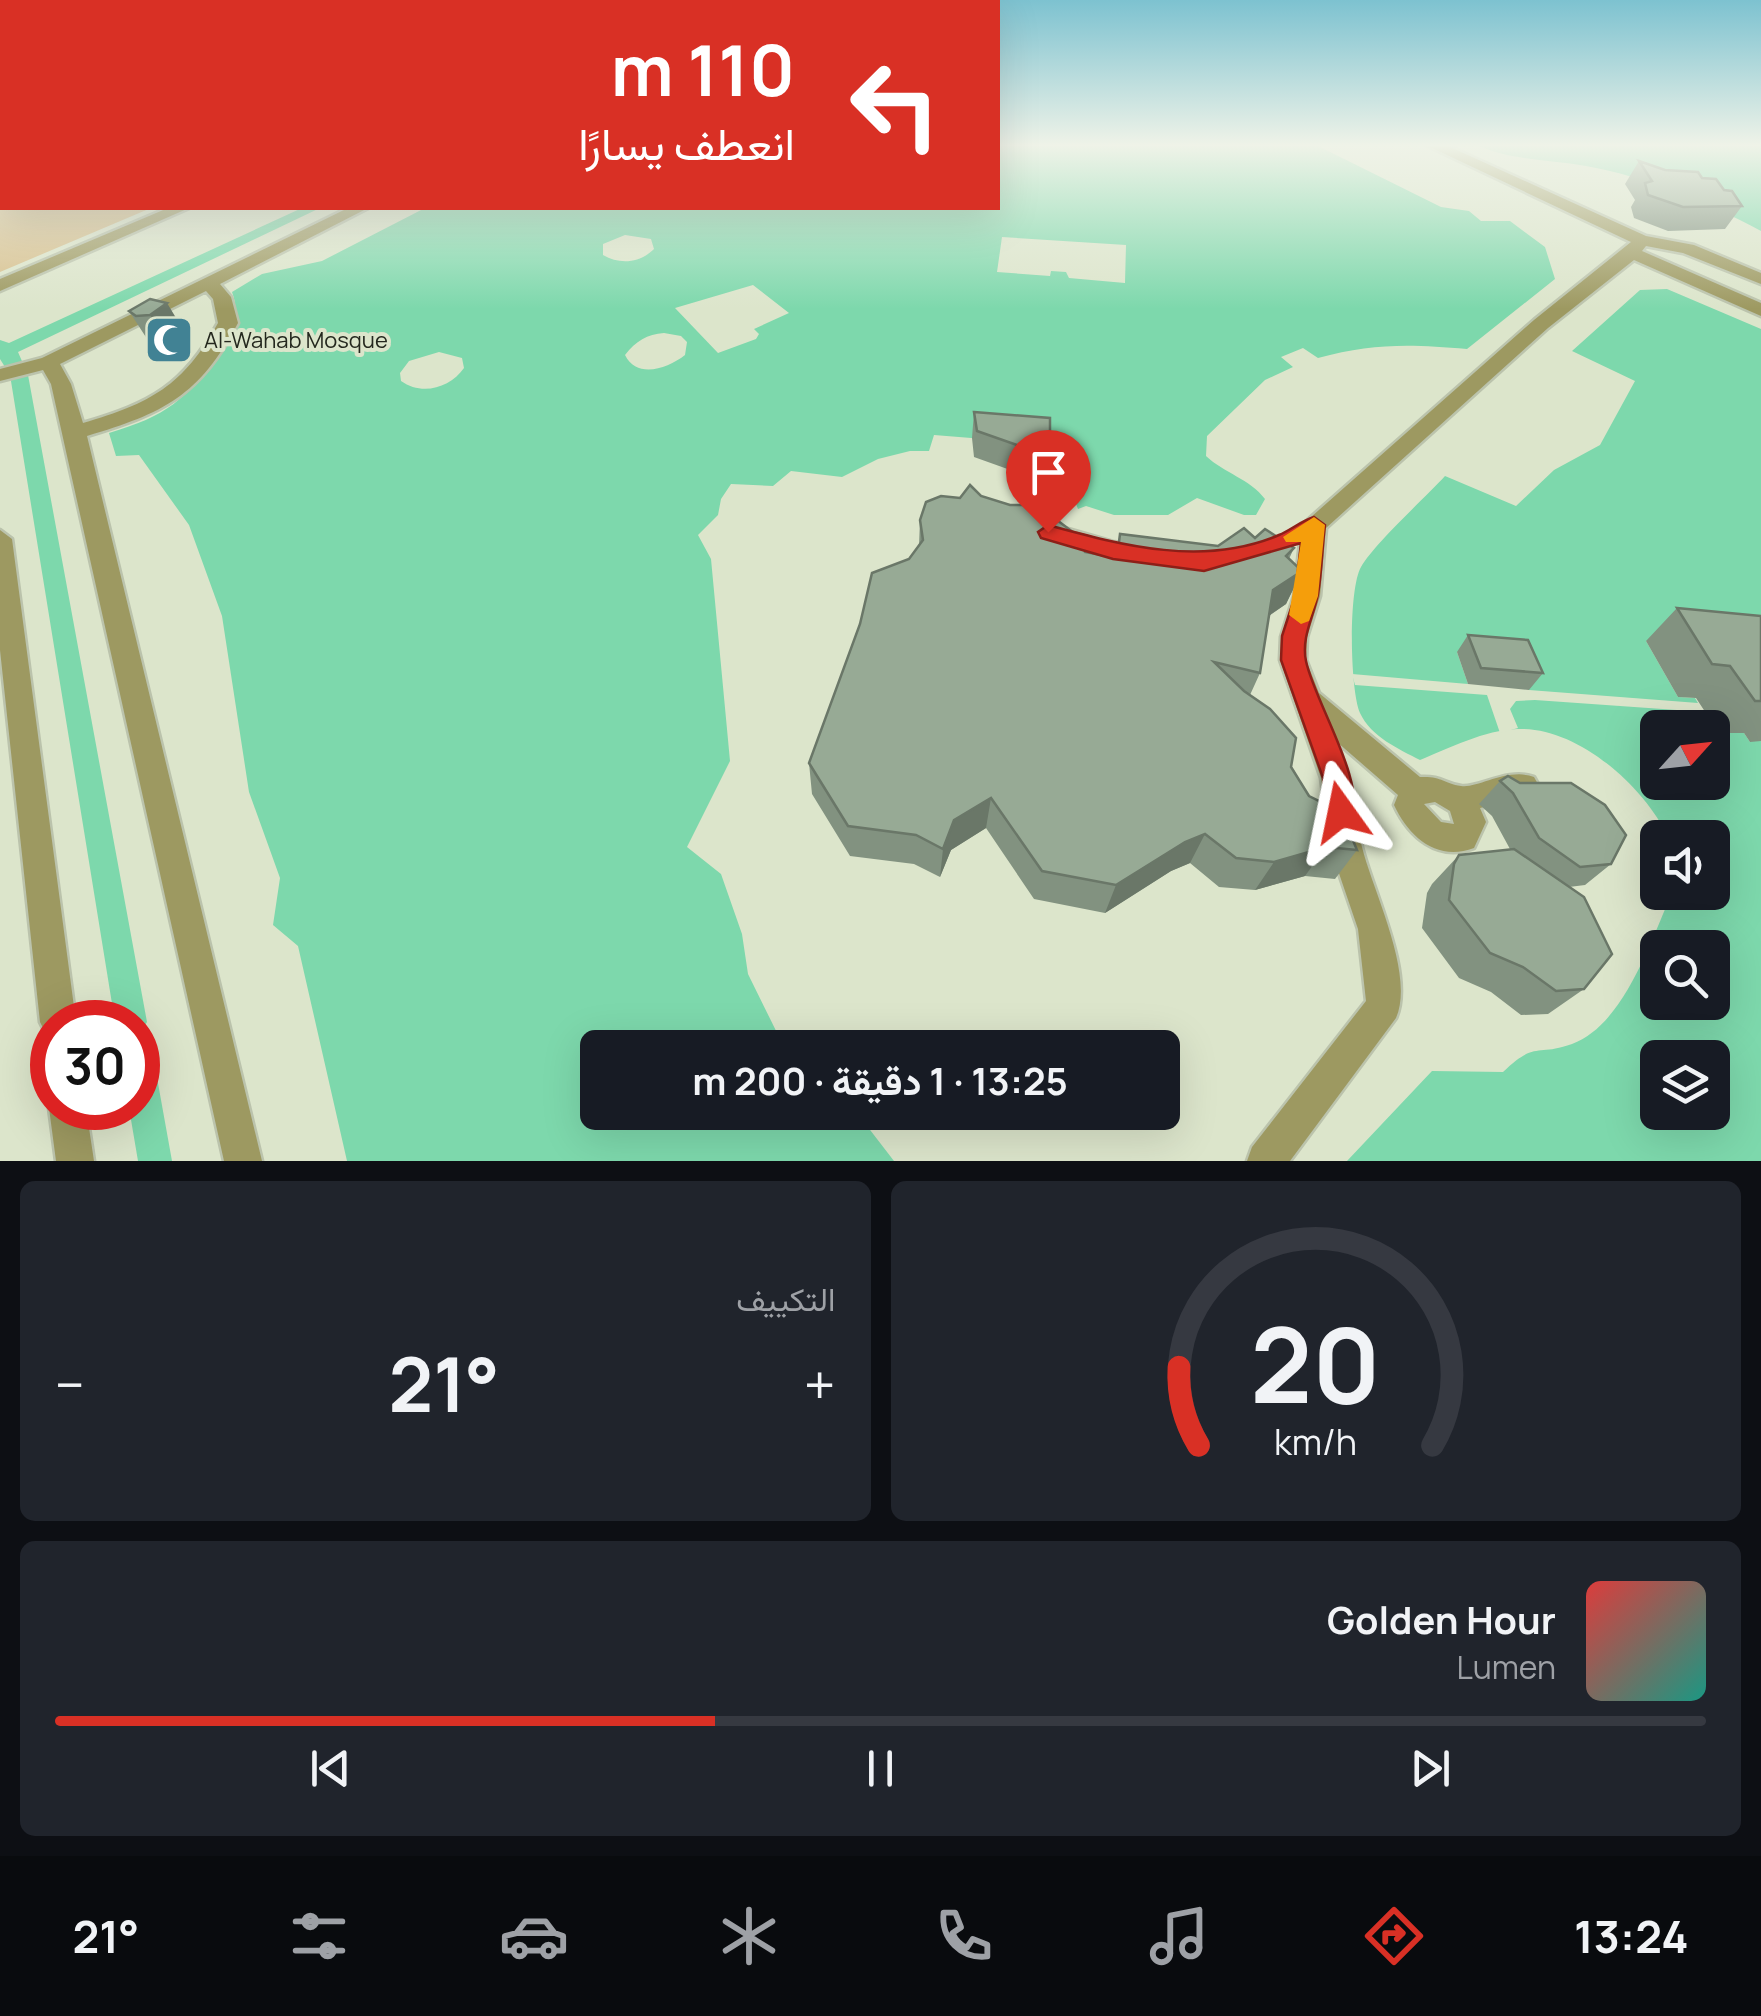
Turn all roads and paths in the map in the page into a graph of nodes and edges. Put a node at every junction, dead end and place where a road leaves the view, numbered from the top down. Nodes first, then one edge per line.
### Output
1 (1543, 200) edge
2 (177, 210) edge
3 (356, 210) edge
4 (1637, 247) junction
5 (1761, 279) edge
6 (208, 284) junction
7 (0, 286) edge
8 (1761, 310) edge
9 (38, 364) junction
10 (3, 374) edge
11 (75, 432) junction
12 (1314, 525) junction
13 (1048, 532) edge
14 (0, 539) edge
15 (1286, 542) edge
16 (1167, 558) edge
17 (1306, 699) junction
18 (1415, 791) junction
19 (1556, 792) edge
20 (1461, 802) junction
21 (55, 1000) edge
22 (70, 1130) edge
23 (74, 1161) edge
24 (243, 1161) edge
25 (1266, 1161) edge

1 - 4 street
2 - 7 street
3 - 6 street
4 - 5 street
4 - 8 street
4 - 12 street
6 - 9 street
6 - 11 street
9 - 10 street
9 - 11 street
11 - 24 street
12 - 15 street
12 - 17 street
13 - 16 street
14 - 21 street
17 - 18 street
17 - 25 street
18 - 20 street
18 - 20 street
19 - 20 street
22 - 23 street

